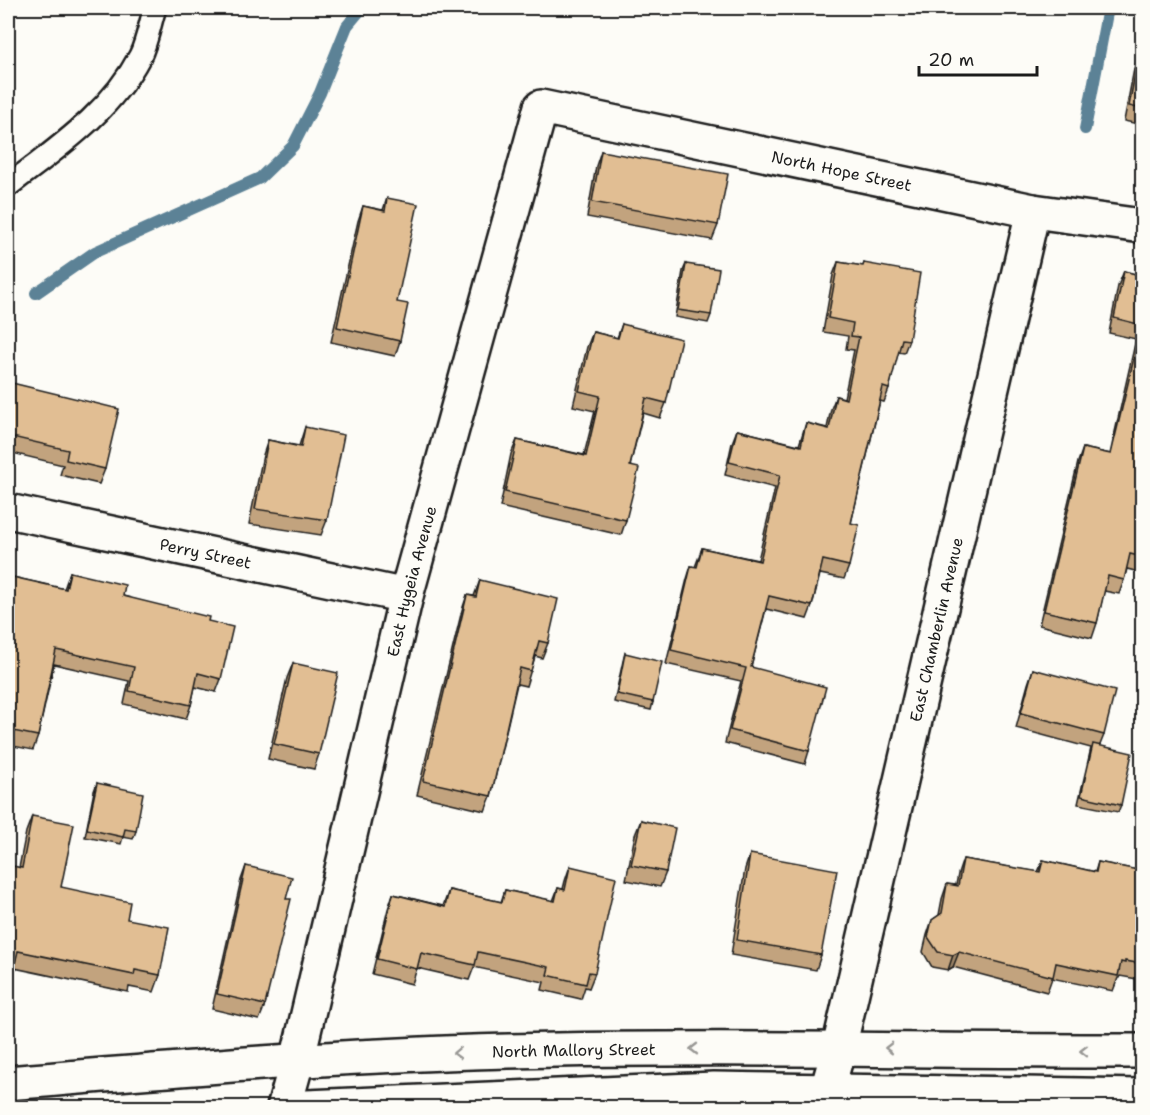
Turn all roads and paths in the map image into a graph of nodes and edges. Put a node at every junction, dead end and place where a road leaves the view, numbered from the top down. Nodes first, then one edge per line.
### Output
1 (155, 8) edge
2 (541, 107) joint
3 (8, 186) edge
4 (1032, 211) junction
5 (1143, 226) edge
6 (8, 511) edge
7 (406, 596) junction
8 (839, 1048) junction
9 (1143, 1052) edge
10 (297, 1061) junction
11 (8, 1083) edge
12 (1143, 1096) edge
13 (824, 1099) edge
14 (284, 1107) edge

1 - 3 lane
2 - 4 street, North Hope Street
2 - 7 street, East Hygeia Avenue
4 - 5 street, North Hope Street
4 - 8 street, East Chamberlin Avenue
6 - 7 street, Perry Street
7 - 10 street, East Hygeia Avenue
9 -> 8 street, North Mallory Street
8 -> 10 street, North Mallory Street
8 - 13 street, East Chamberlin Avenue
10 - 11 street, North Mallory Street
10 - 14 street, East Hygeia Avenue
12 - 13 street
13 - 14 street

